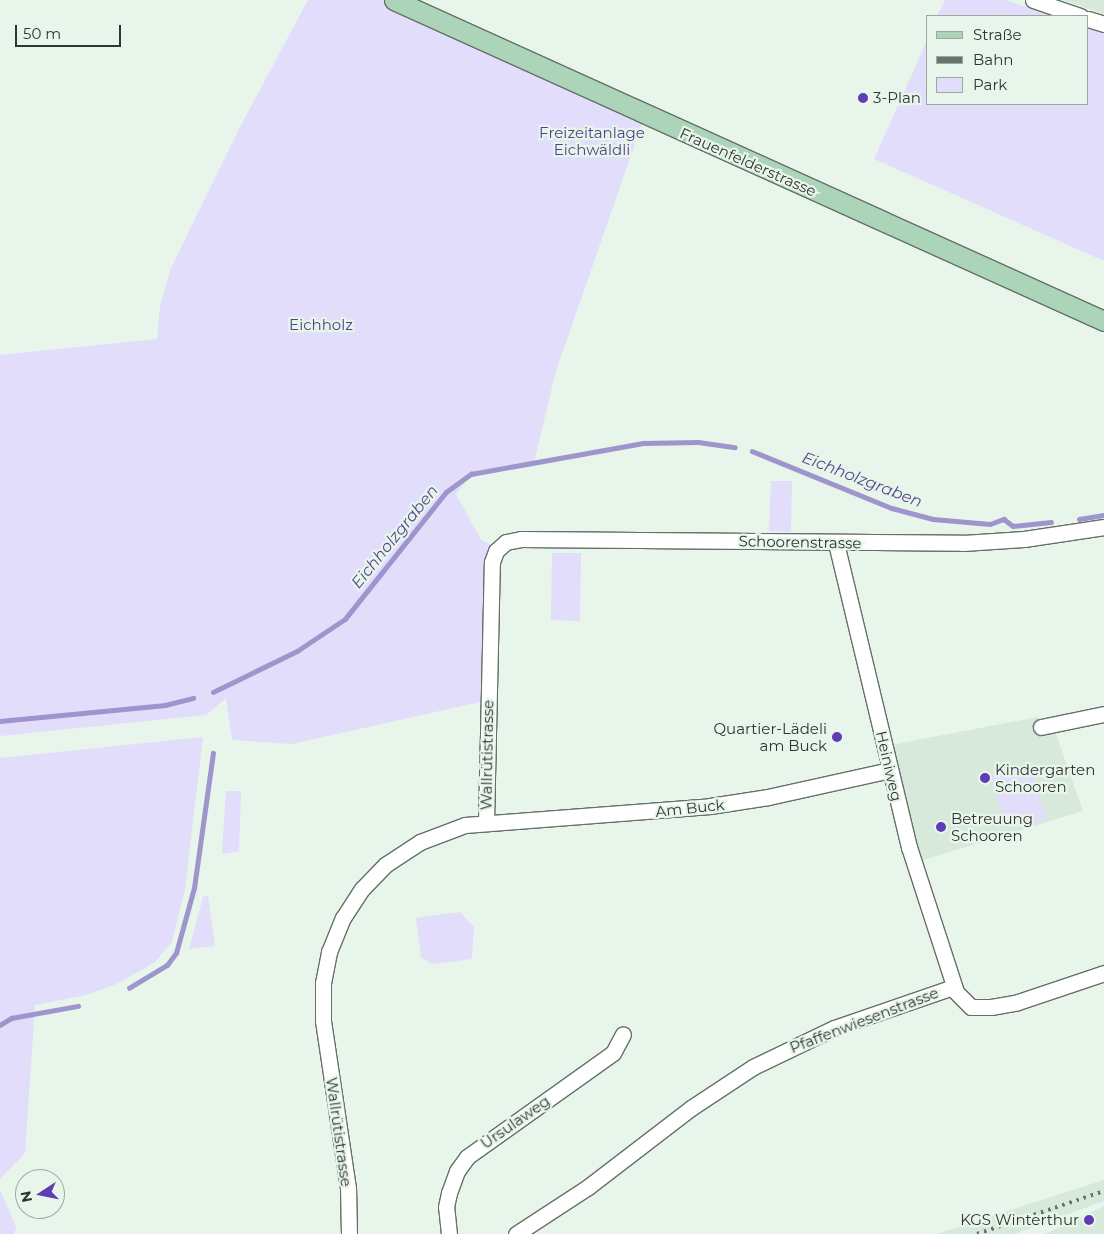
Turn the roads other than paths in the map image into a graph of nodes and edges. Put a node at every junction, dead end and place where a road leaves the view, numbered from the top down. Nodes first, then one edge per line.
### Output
1 (394, 0) edge
2 (1033, 0) edge
3 (1077, 15) edge
4 (1089, 19) edge
5 (1104, 24) edge
6 (1104, 321) edge
7 (1104, 527) edge
8 (836, 543) junction
9 (498, 548) joint
10 (1104, 714) edge
11 (1041, 727) dead end
12 (890, 770) junction
13 (486, 822) junction
14 (1104, 973) edge
15 (953, 987) junction
16 (623, 1034) dead end
17 (350, 1234) edge
18 (449, 1234) edge
19 (516, 1234) edge

1 - 6 main road, Frauenfelderstrasse
2 - 3 street
4 - 5 street
7 - 8 street, Schoorenstrasse
8 - 9 street, Schoorenstrasse
8 - 12 street, Heiniweg
9 - 13 street, Wallrütistrasse
10 - 11 street
12 - 13 street, Am Buck
12 - 15 street, Heiniweg
13 - 17 street, Wallrütistrasse
14 - 15 street, Pfaffenwiesenstrasse
15 - 19 street, Pfaffenwiesenstrasse
16 - 18 street, Ursulaweg

